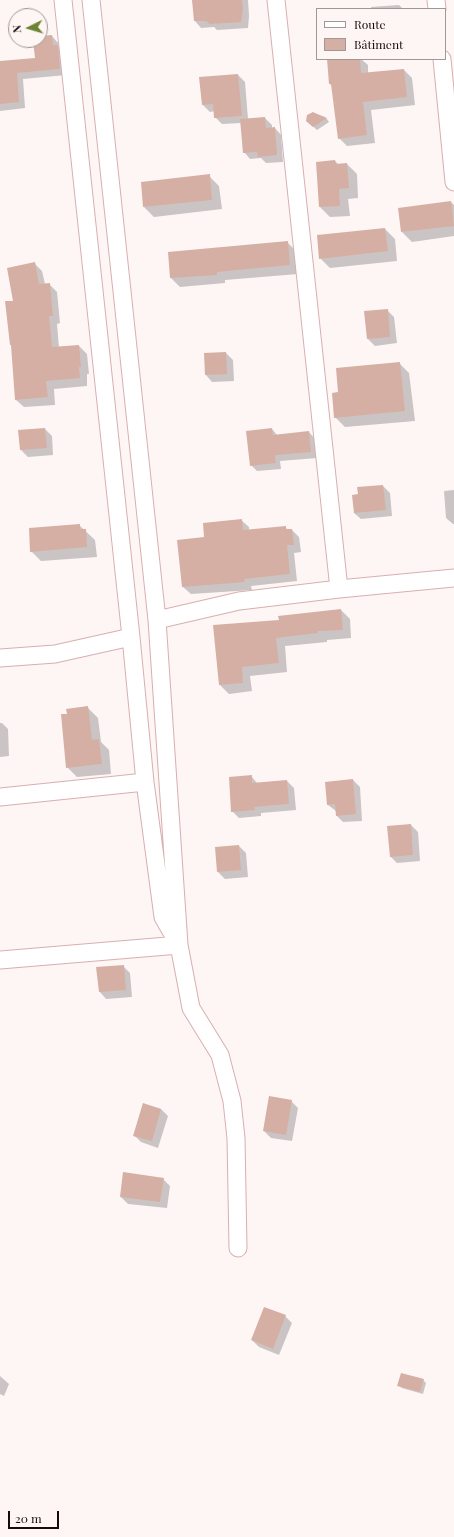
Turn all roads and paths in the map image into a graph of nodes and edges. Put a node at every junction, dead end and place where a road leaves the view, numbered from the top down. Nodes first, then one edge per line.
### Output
1 (63, 0) edge
2 (91, 0) edge
3 (276, 0) edge
4 (442, 60) edge
5 (454, 182) edge
6 (454, 578) edge
7 (339, 588) junction
8 (157, 620) junction
9 (131, 637) junction
10 (0, 658) edge
11 (144, 782) junction
12 (0, 797) edge
13 (179, 945) junction
14 (0, 960) edge
15 (238, 1248) dead end

1 - 9 street
2 - 8 street
3 - 7 street
4 - 5 street
6 - 7 street
7 - 8 street
8 - 13 street
9 - 10 street
9 - 11 street
11 - 12 street
11 - 13 street
13 - 14 street
13 - 15 street

